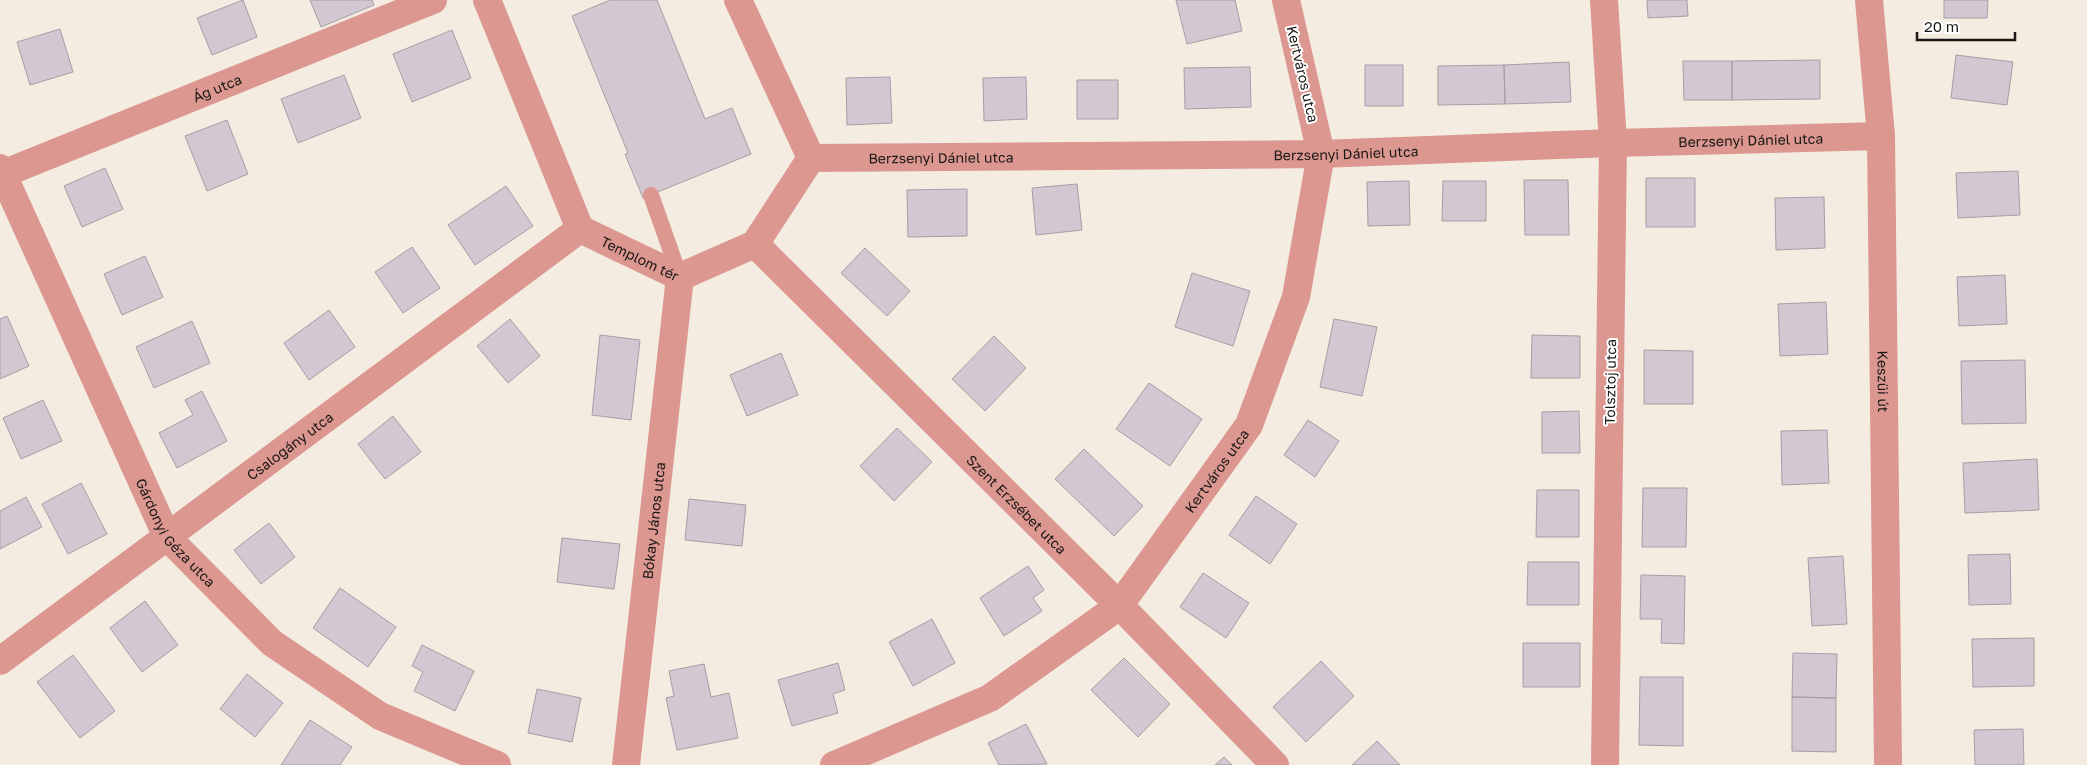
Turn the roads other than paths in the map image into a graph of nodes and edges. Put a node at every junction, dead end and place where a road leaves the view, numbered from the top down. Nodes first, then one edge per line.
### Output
1 (433, 0) edge
2 (487, 0) edge
3 (738, 0) edge
4 (1286, 0) edge
5 (1604, 0) edge
6 (1870, 0) edge
7 (1881, 136) junction
8 (1613, 143) junction
9 (1321, 154) junction
10 (811, 158) junction
11 (1, 172) edge
12 (651, 195) dead end
13 (580, 229) junction
14 (755, 244) junction
15 (680, 276) junction
16 (167, 537) junction
17 (1119, 606) junction
18 (0, 661) edge
19 (497, 765) edge
20 (626, 765) edge
21 (834, 765) edge
22 (1275, 765) edge
23 (1605, 765) edge
24 (1888, 765) edge

1 - 11 street, Ág utca
2 - 13 street
3 - 10 street
4 - 9 street, Kertváros utca
5 - 8 street, Tolsztoj utca
6 - 7 street, Keszüi út
7 - 8 street, Berzsenyi Dániel utca
7 - 24 street, Keszüi út
8 - 9 street, Berzsenyi Dániel utca
8 - 23 street, Tolsztoj utca
9 - 10 street, Berzsenyi Dániel utca
9 - 17 street, Kertváros utca
10 - 14 street
11 - 16 street, Gárdonyi Géza utca
12 - 15 lane
13 - 15 street, Templom tér
13 - 16 street, Csalogány utca
14 - 15 street, Templom tér
14 - 17 street, Szent Erzsébet utca
15 - 20 street, Bókay János utca
16 - 18 street, Csalogány utca
16 - 19 street, Gárdonyi Géza utca
17 - 21 street, Kertváros utca
17 - 22 street, Szent Erzsébet utca

